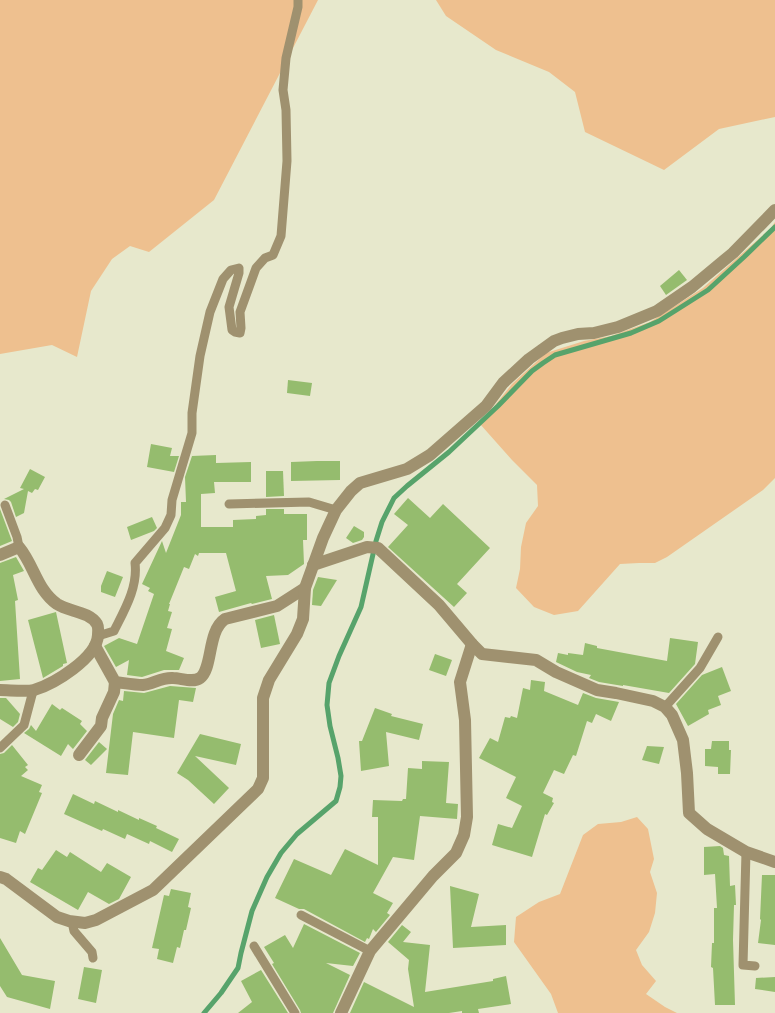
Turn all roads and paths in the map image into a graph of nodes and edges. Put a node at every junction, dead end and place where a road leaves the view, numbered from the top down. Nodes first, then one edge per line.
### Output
1 (298, 0) edge
2 (775, 210) edge
3 (230, 504) dead end
4 (5, 505) dead end
5 (336, 510) junction
6 (19, 547) junction
7 (0, 554) edge
8 (313, 565) junction
9 (305, 588) junction
10 (718, 637) dead end
11 (96, 641) junction
12 (472, 644) junction
13 (116, 682) junction
14 (0, 690) edge
15 (33, 691) junction
16 (665, 707) junction
17 (0, 748) edge
18 (79, 755) dead end
19 (746, 852) junction
20 (775, 862) edge
21 (0, 877) edge
22 (301, 915) dead end
23 (72, 922) junction
24 (254, 946) dead end
25 (370, 951) junction
26 (93, 958) dead end
27 (755, 966) dead end
28 (295, 1013) edge
29 (341, 1013) edge

1 - 11 lane
2 - 5 street
3 - 5 lane
4 - 6 lane
5 - 8 street
6 - 7 street
6 - 11 street
8 - 9 street
8 - 12 street
9 - 13 street
9 - 23 street
10 - 16 lane
11 - 13 street
11 - 15 street
12 - 16 street
12 - 25 street
13 - 18 street
14 - 15 street
15 - 17 lane
16 - 19 street
19 - 20 street
19 - 27 lane
21 - 23 street
22 - 25 lane
23 - 26 lane
24 - 28 lane
25 - 29 street

